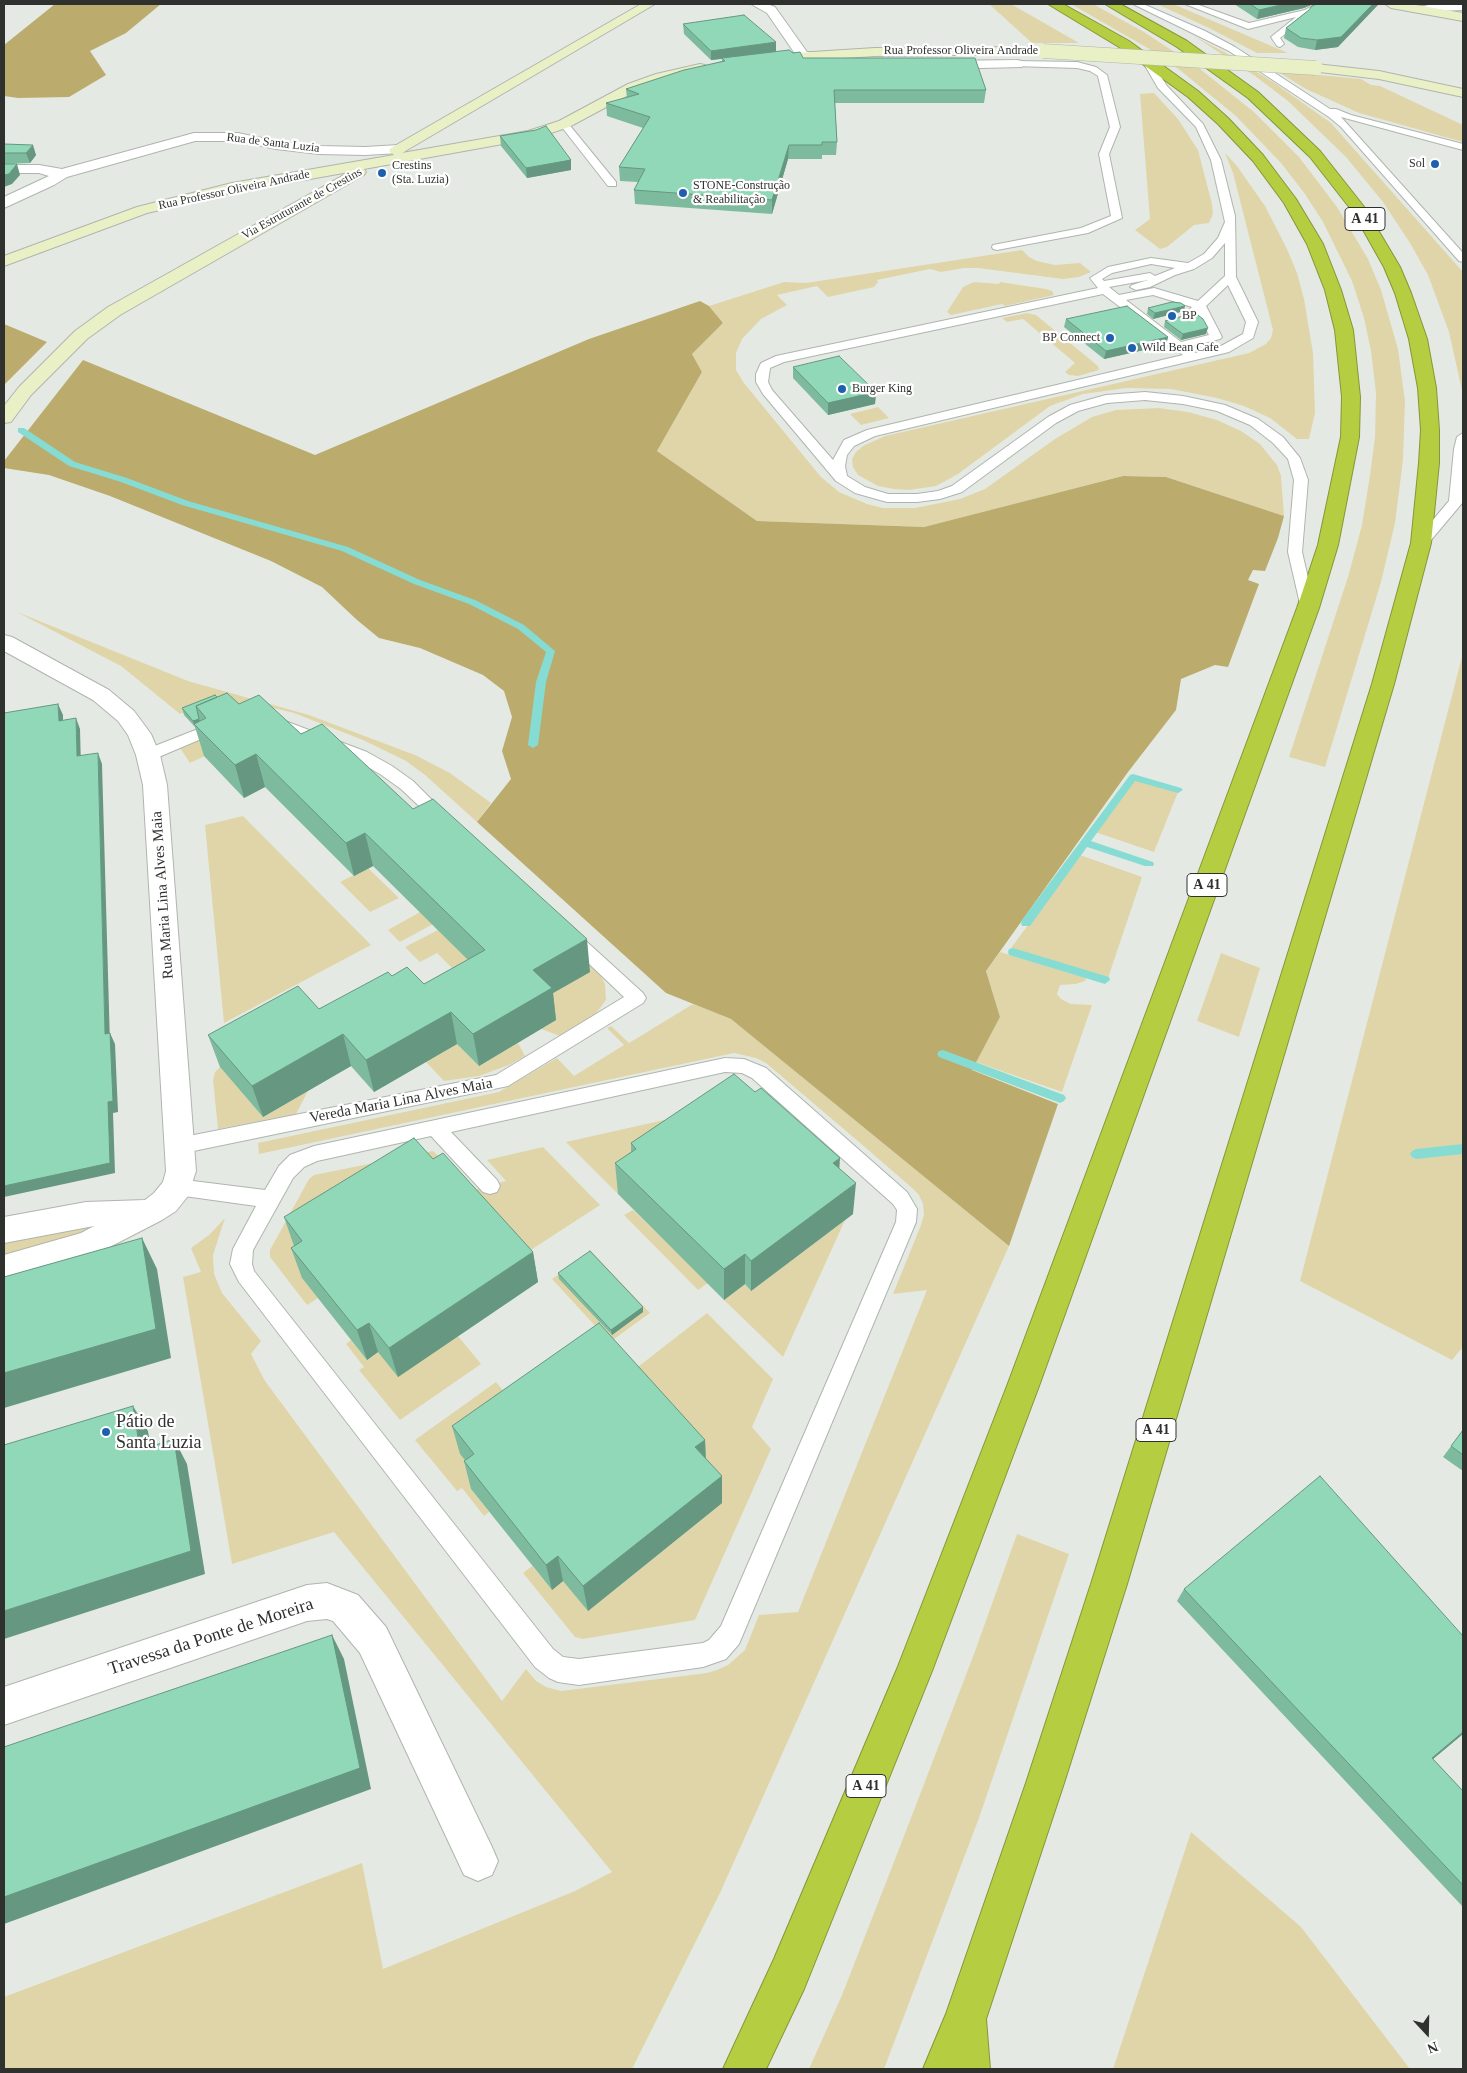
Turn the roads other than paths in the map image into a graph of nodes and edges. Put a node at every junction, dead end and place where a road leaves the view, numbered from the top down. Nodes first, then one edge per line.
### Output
1 (649, 4) edge
2 (757, 4) edge
3 (1054, 4) edge
4 (1111, 4) edge
5 (1137, 4) edge
6 (1189, 4) edge
7 (1321, 4) edge
8 (1391, 4) edge
9 (1463, 6) edge
10 (1425, 10) junction
11 (1308, 12) junction
12 (1463, 18) edge
13 (1280, 44) dead end
14 (804, 55) junction
15 (1144, 57) junction
16 (749, 61) edge
17 (1017, 64) joint
18 (712, 66) edge
19 (1463, 94) edge
20 (1320, 106) junction
21 (564, 124) junction
22 (433, 130) junction
23 (472, 144) junction
24 (1463, 147) edge
25 (399, 149) junction
26 (378, 162) junction
27 (4, 169) edge
28 (62, 174) junction
29 (612, 184) dead end
30 (4, 203) edge
31 (1230, 216) junction
32 (997, 247) dead end
33 (1463, 259) edge
34 (4, 261) edge
35 (1190, 267) junction
36 (1171, 273) joint
37 (1230, 277) junction
38 (1200, 306) junction
39 (1138, 310) junction
40 (1178, 346) junction
41 (1193, 357) junction
42 (4, 418) edge
43 (1463, 437) edge
44 (841, 478) junction
45 (1421, 543) junction
46 (1308, 608) junction
47 (4, 642) edge
48 (148, 755) junction
49 (457, 832) edge
50 (558, 925) edge
51 (435, 1128) junction
52 (180, 1146) junction
53 (490, 1186) dead end
54 (177, 1187) junction
55 (270, 1199) junction
56 (151, 1211) junction
57 (4, 1230) edge
58 (4, 1268) edge
59 (4, 1706) edge
60 (478, 1861) dead end
61 (966, 2016) junction
62 (744, 2069) edge
63 (944, 2069) edge
64 (969, 2069) edge

1 - 22 street, Via Estruturante de Crestins
2 - 14 street
3 - 15 highway, A 41
4 - 45 highway, A 41
5 - 20 lane
6 - 11 lane
7 - 11 lane
8 - 10 street
9 - 10 street
10 - 12 street
11 - 13 lane
14 - 16 street, Rua Professor Oliveira Andrade
14 - 17 street
14 - 19 street, Rua Professor Oliveira Andrade, bridge
15 - 31 lane
15 - 46 highway, A 41
17 - 32 lane
18 - 21 street, Rua Professor Oliveira Andrade
20 - 24 lane
20 - 33 lane
21 - 23 street, Rua Professor Oliveira Andrade
21 - 29 lane
22 - 23 street
22 - 25 street, Via Estruturante de Crestins
23 - 25 street, Rua Professor Oliveira Andrade
23 - 26 street, Rua Professor Oliveira Andrade
25 - 26 street, Via Estruturante de Crestins
25 - 28 street, Rua de Santa Luzia
26 - 34 street, Rua Professor Oliveira Andrade
26 - 42 street, Via Estruturante de Crestins
27 - 28 street, Rua de Santa Luzia
28 - 30 street, Rua de Santa Luzia
31 - 35 lane
31 - 37 lane
35 - 36 lane
35 - 39 lane
36 - 39 lane
37 - 38 lane
37 - 41 lane
38 - 38 lane
38 - 39 lane
38 - 39 lane
38 - 39 lane
38 - 40 lane
39 - 40 lane
39 - 44 lane
40 - 41 lane
41 - 44 lane
43 - 45 lane
44 - 46 lane
45 - 61 highway, A 41
46 - 62 highway, A 41
47 - 48 street, Rua Maria Lina Alves Maia
48 - 49 lane
48 - 52 street, Rua Maria Lina Alves Maia
50 - 52 lane, Vereda Maria Lina Alves Maia
51 - 53 lane
51 - 55 lane
51 - 55 lane
52 - 54 street, Rua Maria Lina Alves Maia
54 - 55 lane
54 - 56 street
56 - 57 street
56 - 58 street
59 - 60 street, Travessa da Ponte de Moreira
61 - 63 highway, A 41
61 - 64 highway

